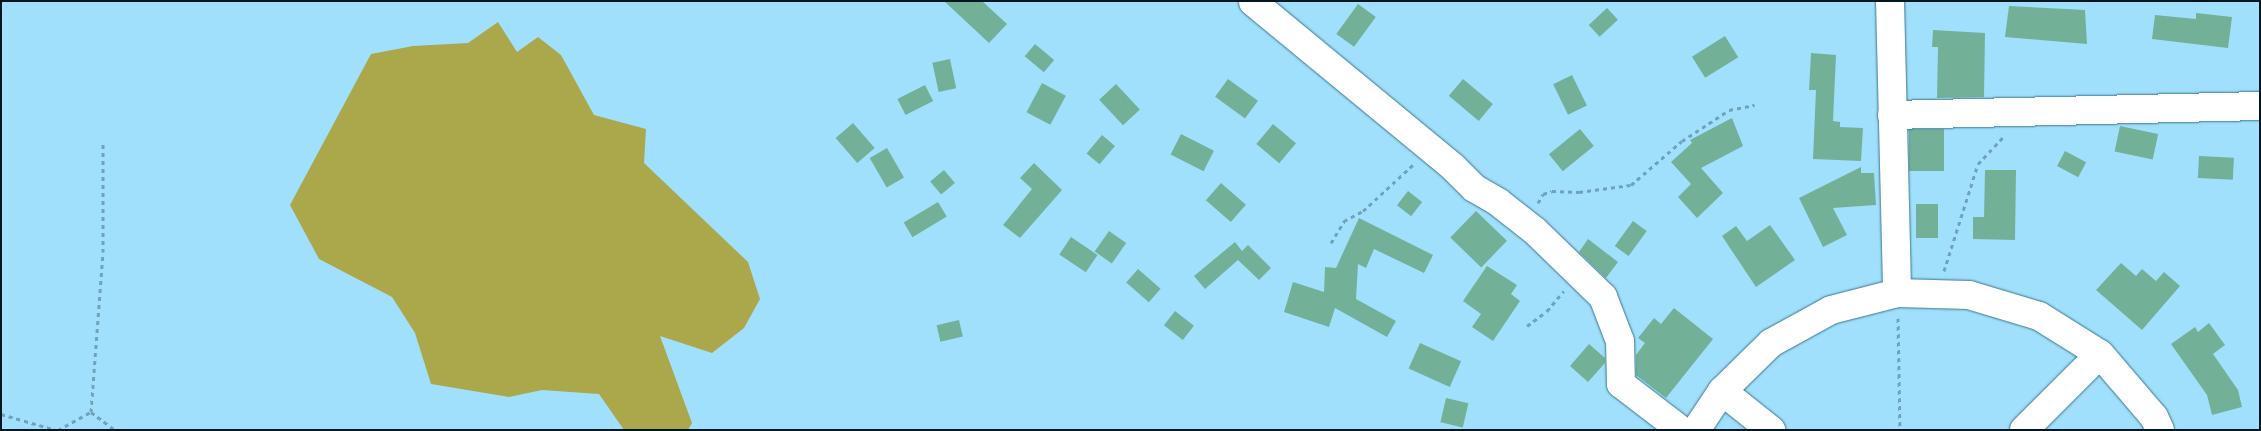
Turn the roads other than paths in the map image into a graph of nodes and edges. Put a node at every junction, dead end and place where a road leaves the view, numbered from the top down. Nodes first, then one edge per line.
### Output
1 (1890, 1) edge
2 (1253, 2) edge
3 (2260, 106) edge
4 (1892, 115) junction
5 (1896, 293) junction
6 (2100, 354) junction
7 (1722, 390) junction
8 (1681, 430) edge
9 (1696, 430) edge
10 (1771, 430) edge
11 (2024, 430) edge
12 (2160, 430) edge

1 - 4 street
2 - 8 street
3 - 4 street
4 - 5 street
5 - 6 street
5 - 7 street
6 - 11 street
6 - 12 street
7 - 9 street
7 - 10 street

